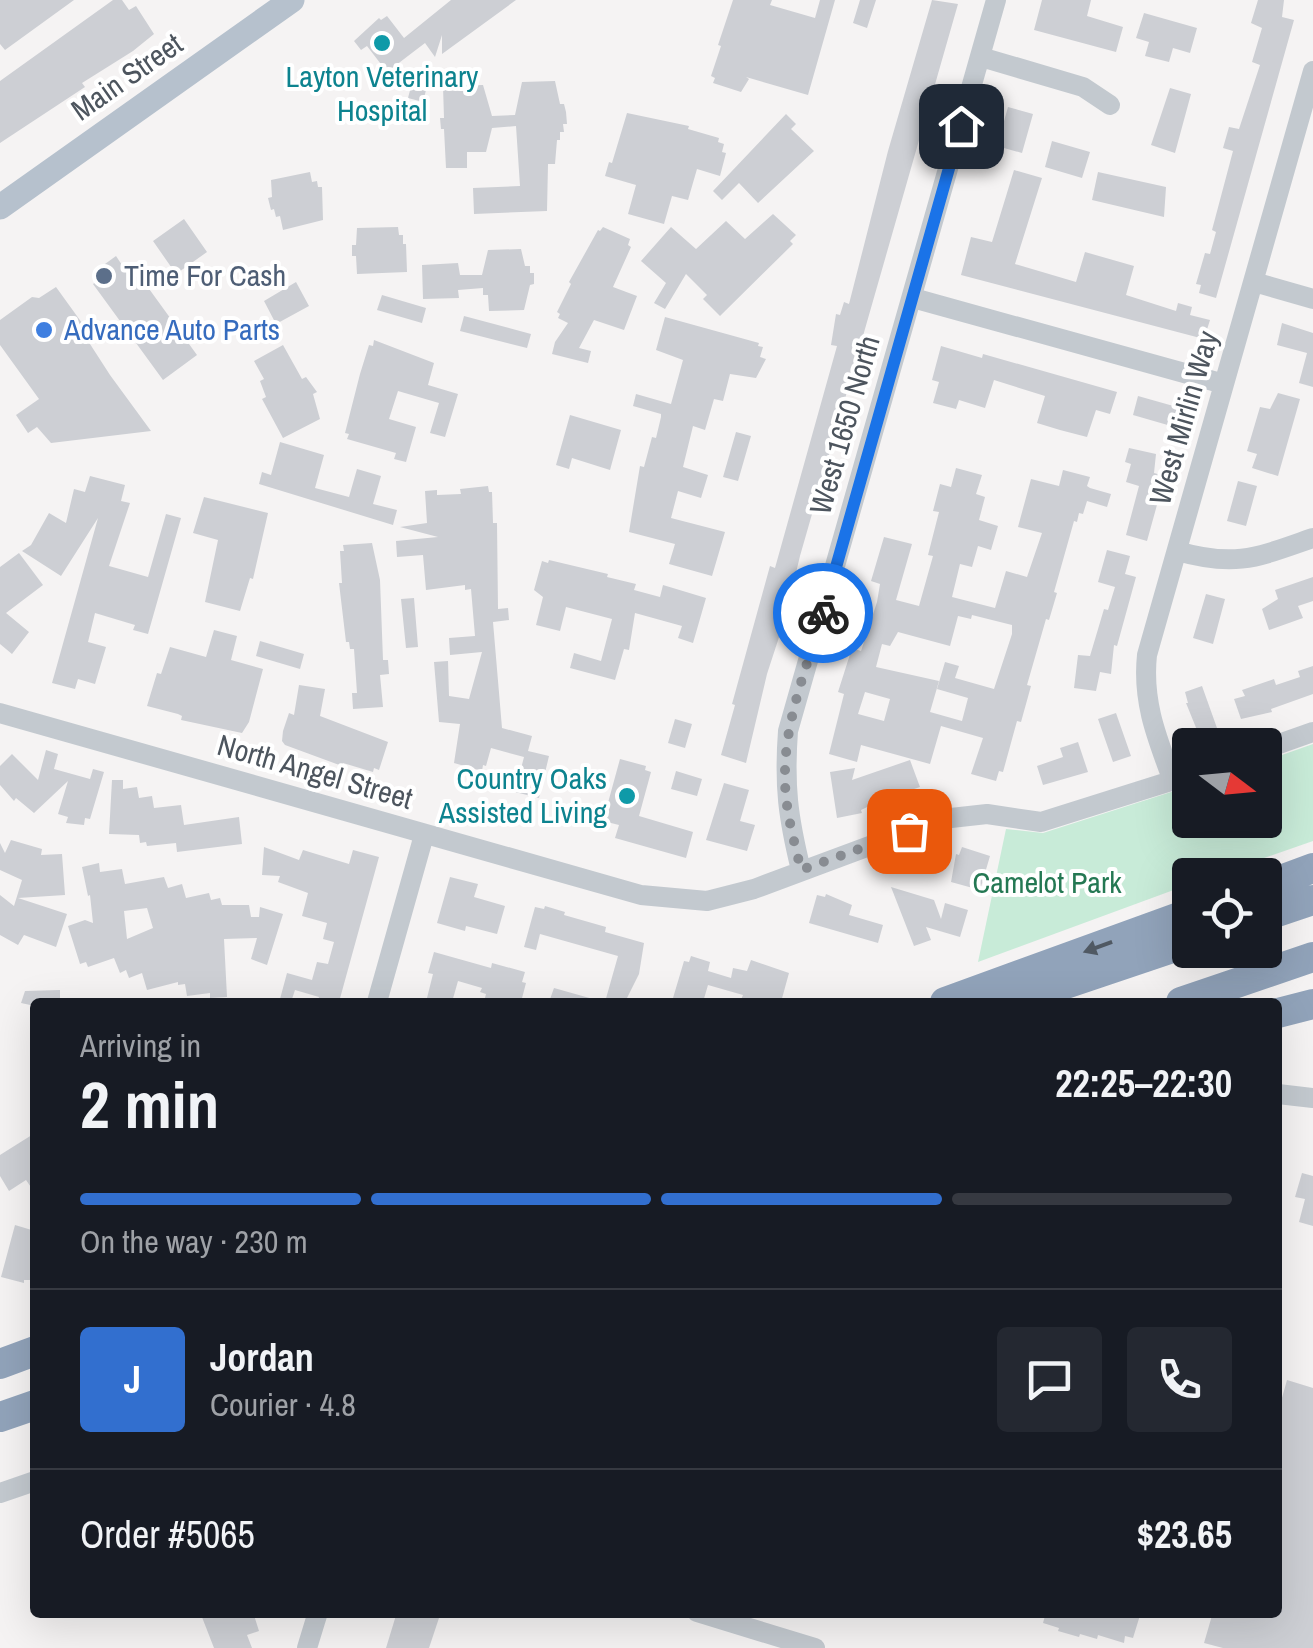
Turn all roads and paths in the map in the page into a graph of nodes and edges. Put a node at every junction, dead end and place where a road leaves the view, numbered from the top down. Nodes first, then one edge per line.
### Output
1 (292, 0) edge
2 (996, 0) edge
3 (981, 57) junction
4 (1313, 71) edge
5 (1110, 106) dead end
6 (1308, 107) edge
7 (0, 207) edge
8 (1254, 282) junction
9 (913, 298) junction
10 (1313, 299) edge
11 (1224, 384) junction
12 (1313, 538) edge
13 (1178, 551) junction
14 (0, 713) edge
15 (1313, 732) edge
16 (1282, 743) edge
17 (1172, 759) edge
18 (1172, 781) edge
19 (424, 835) junction
20 (1313, 868) edge
21 (801, 870) junction
22 (1282, 880) edge
23 (1313, 900) edge
24 (1282, 910) edge
25 (1172, 920) edge
26 (1172, 948) edge
27 (1313, 957) edge
28 (377, 998) edge
29 (956, 998) edge
30 (1024, 998) edge
31 (1193, 998) edge
32 (1313, 1004) edge
33 (1282, 1012) edge
34 (1282, 1094) edge
35 (1313, 1098) edge
36 (30, 1353) edge
37 (0, 1364) edge
38 (30, 1407) edge
39 (0, 1417) edge
40 (30, 1483) edge
41 (0, 1492) edge
42 (316, 1618) edge
43 (717, 1618) edge
44 (307, 1648) edge
45 (816, 1648) edge

1 - 7 main road, Main Street
2 - 3 street, West 1650 North
3 - 5 street
3 - 9 street, West 1650 North
4 - 6 street, West Mirlin Way
6 - 8 street, West Mirlin Way
8 - 10 street
8 - 11 street, West Mirlin Way
9 - 11 street
9 - 21 street, West 1650 North
11 - 13 street, West Mirlin Way
12 - 13 street
13 - 17 street, West Mirlin Way
14 - 19 street, North Angel Street
15 - 16 street
18 - 21 street, North Angel Street
19 - 21 street, North Angel Street
19 - 28 street
20 - 22 highway
23 - 24 highway
25 -> 29 highway
26 - 30 highway
27 - 31 highway
32 - 33 highway
34 - 35 street
36 - 37 highway
38 - 39 highway
40 - 41 street
42 - 44 street
43 - 45 street

